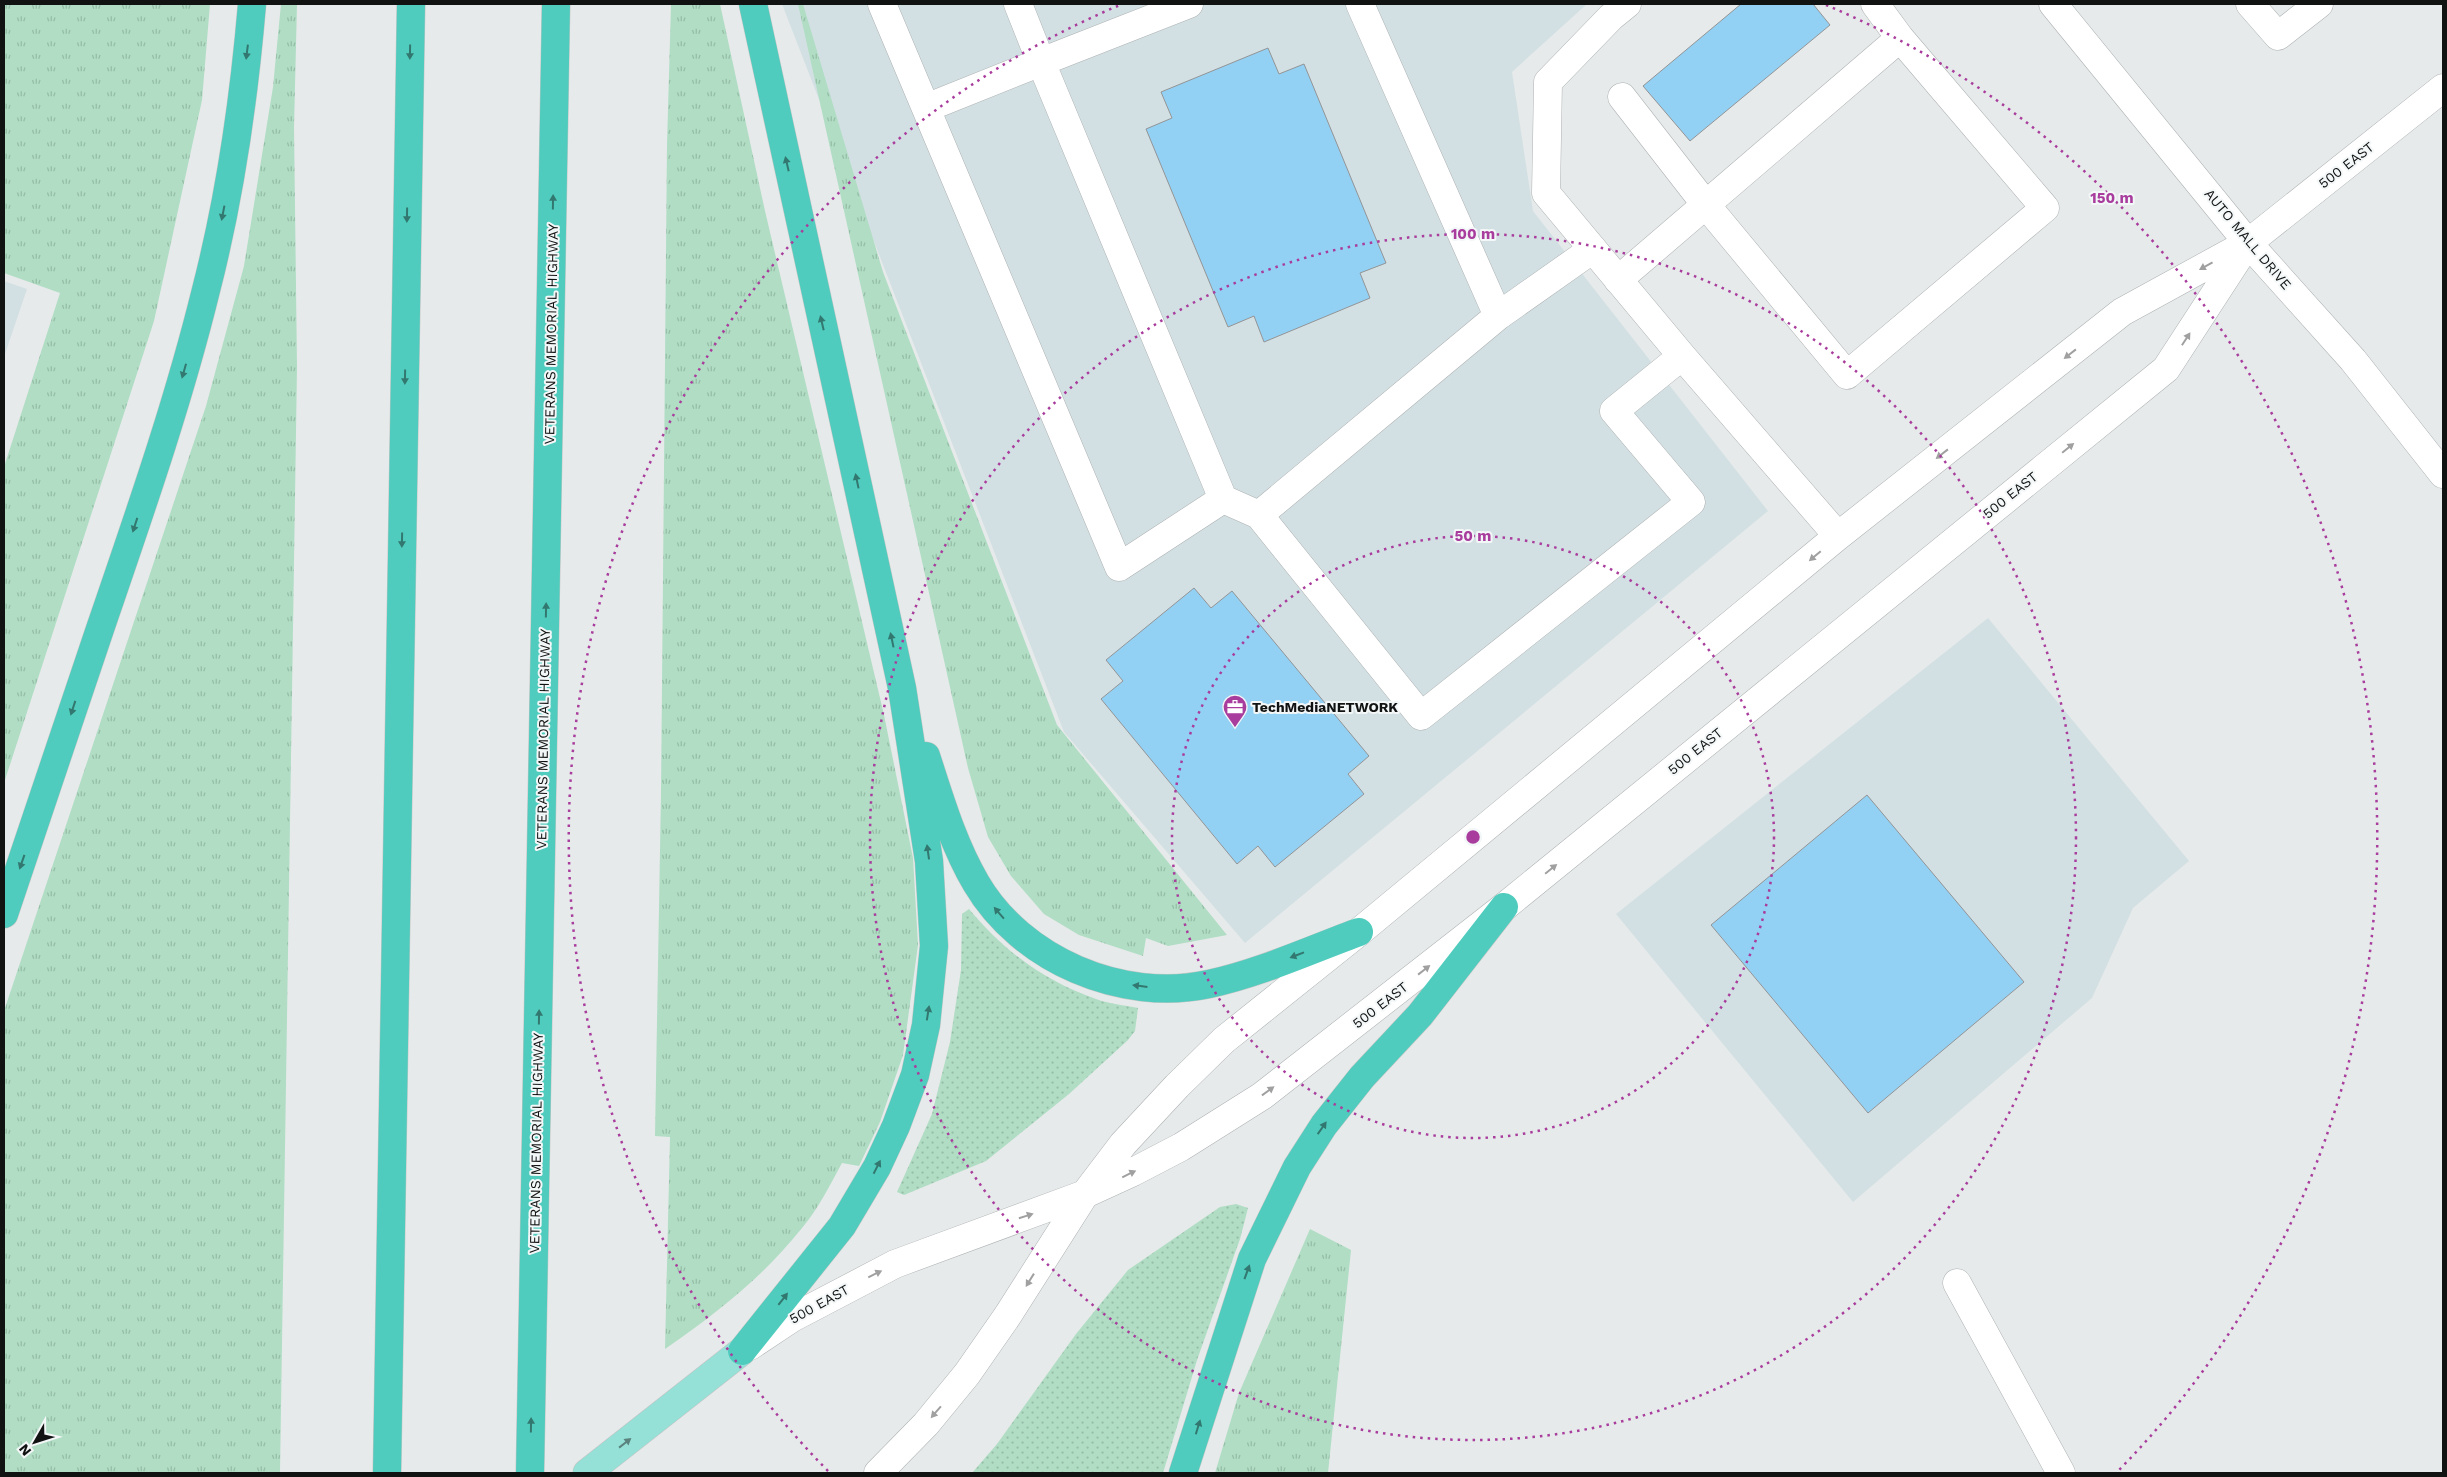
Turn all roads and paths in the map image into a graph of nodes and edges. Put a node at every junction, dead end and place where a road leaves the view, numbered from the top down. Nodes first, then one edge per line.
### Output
1 (252, 4) edge
2 (411, 4) edge
3 (556, 4) edge
4 (753, 4) edge
5 (882, 4) edge
6 (1018, 4) edge
7 (1189, 4) edge
8 (1360, 4) edge
9 (1627, 4) edge
10 (1874, 4) edge
11 (2053, 4) edge
12 (2250, 4) edge
13 (2319, 4) edge
14 (1900, 38) junction
15 (1041, 62) junction
16 (2443, 88) edge
17 (1622, 97) dead end
18 (926, 108) junction
19 (1706, 205) junction
20 (2248, 243) junction
21 (1593, 249) junction
22 (1618, 280) junction
23 (1498, 316) junction
24 (1682, 356) junction
25 (2443, 474) edge
26 (1223, 499) junction
27 (1259, 514) junction
28 (1838, 536) junction
29 (902, 688) junction
30 (1504, 906) junction
31 (4, 914) edge
32 (1359, 932) junction
33 (1084, 1194) junction
34 (1956, 1283) dead end
35 (742, 1351) junction
36 (387, 1473) edge
37 (530, 1473) edge
38 (587, 1473) edge
39 (878, 1473) edge
40 (1183, 1473) edge
41 (2062, 1473) edge

1 -> 31 highway
2 -> 36 highway
37 -> 3 highway, VETERANS MEMORIAL HIGHWAY
29 -> 4 highway
5 - 18 street
6 - 15 street
7 - 15 street
8 - 23 street
9 - 21 street
10 - 14 street
11 - 20 street, AUTO MALL DRIVE
12 - 13 street
14 - 19 street
14 - 19 street
15 - 18 street
15 - 26 street
16 - 20 street, 500 EAST
17 - 19 street
18 - 26 street
19 - 22 street
20 - 25 street, AUTO MALL DRIVE
20 -> 28 street, 500 EAST
30 -> 20 street, 500 EAST
21 - 22 street
21 - 23 street
22 - 24 street
23 - 27 street
24 - 27 street
24 - 28 street
26 - 27 street
28 -> 32 street, 500 EAST
32 -> 29 highway
35 -> 29 highway
33 -> 30 street, 500 EAST
40 -> 30 highway
32 - 33 street, 500 EAST
35 -> 33 street, 500 EAST
33 -> 39 street, 500 EAST
34 - 41 street
38 -> 35 main road, 500 EAST

